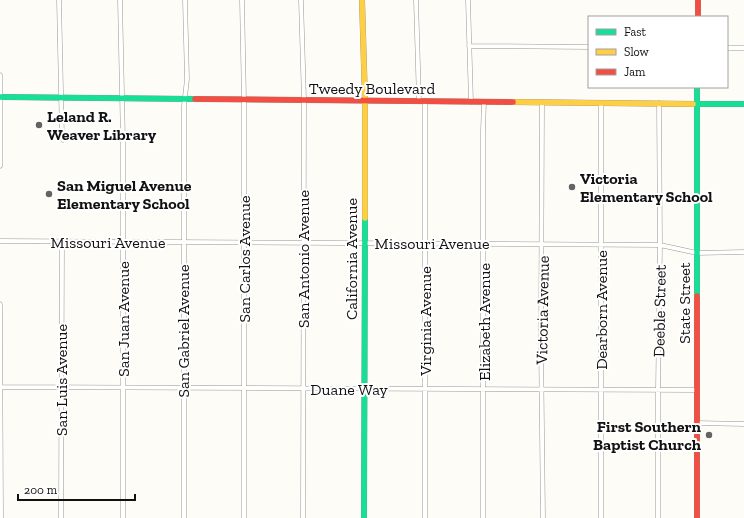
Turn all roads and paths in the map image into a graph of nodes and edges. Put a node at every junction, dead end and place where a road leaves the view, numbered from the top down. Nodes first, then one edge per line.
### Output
1 (59, 0) edge
2 (120, 0) edge
3 (185, 0) edge
4 (242, 0) edge
5 (301, 0) edge
6 (362, 0) edge
7 (416, 0) edge
8 (468, 0) edge
9 (698, 0) edge
10 (698, 16) edge
11 (469, 46) junction
12 (588, 47) edge
13 (728, 48) edge
14 (744, 48) edge
15 (0, 75) edge
16 (697, 88) edge
17 (0, 97) edge
18 (62, 98) junction
19 (123, 98) junction
20 (185, 99) junction
21 (244, 100) junction
22 (304, 100) junction
23 (364, 100) junction
24 (422, 101) junction
25 (471, 102) junction
26 (484, 102) junction
27 (542, 102) junction
28 (601, 103) junction
29 (659, 103) junction
30 (697, 104) junction
31 (744, 104) edge
32 (63, 140) dead end
33 (0, 166) edge
34 (0, 241) edge
35 (62, 242) junction
36 (123, 242) junction
37 (183, 242) junction
38 (244, 242) junction
39 (304, 242) junction
40 (364, 243) junction
41 (425, 243) junction
42 (483, 244) junction
43 (543, 244) junction
44 (602, 244) junction
45 (660, 244) junction
46 (744, 252) edge
47 (697, 253) junction
48 (0, 304) edge
49 (0, 387) edge
50 (62, 388) junction
51 (123, 388) junction
52 (183, 388) junction
53 (244, 388) junction
54 (303, 389) junction
55 (364, 389) junction
56 (425, 389) junction
57 (484, 389) junction
58 (542, 390) junction
59 (601, 390) junction
60 (658, 390) junction
61 (697, 390) junction
62 (697, 423) junction
63 (744, 424) edge
64 (1, 518) edge
65 (61, 518) edge
66 (123, 518) edge
67 (184, 518) edge
68 (244, 518) edge
69 (303, 518) edge
70 (364, 518) edge
71 (425, 518) edge
72 (483, 518) edge
73 (543, 518) edge
74 (601, 518) edge
75 (658, 518) edge
76 (697, 518) edge

1 - 18 street
2 - 19 street, San Juan Avenue
3 - 20 street, San Gabriel Avenue
4 - 21 street, San Carlos Avenue
5 - 22 street, San Antonio Avenue
6 - 23 main road, California Avenue
7 - 24 street, Virginia Avenue
8 - 11 street
9 - 10 main road
11 - 12 street
11 - 25 street
13 - 14 street
15 - 17 street
16 - 30 main road, State Street
17 - 18 main road, Tweedy Boulevard
17 - 33 street
18 - 19 main road, Tweedy Boulevard
18 - 32 street
19 - 20 main road, Tweedy Boulevard
19 - 36 street, San Juan Avenue
20 - 21 main road, Tweedy Boulevard
20 - 37 street, San Gabriel Avenue
21 - 22 main road, Tweedy Boulevard
21 - 38 street, San Carlos Avenue
22 - 23 main road, Tweedy Boulevard
22 - 39 street, San Antonio Avenue
23 - 24 main road, Tweedy Boulevard
23 - 40 main road, California Avenue
24 - 25 main road, Tweedy Boulevard
24 - 41 street, Virginia Avenue
25 - 26 main road, Tweedy Boulevard
26 - 27 main road, Tweedy Boulevard
26 - 42 street, Elizabeth Avenue
27 - 28 main road, Tweedy Boulevard
27 - 43 street, Victoria Avenue
28 - 29 main road, Tweedy Boulevard
28 - 44 street, Dearborn Avenue
29 - 30 main road, Tweedy Boulevard
29 - 45 street, Deeble Street
30 - 31 main road, Tweedy Boulevard
30 - 47 main road, State Street
34 - 35 street, Missouri Avenue
35 - 36 street, Missouri Avenue
35 - 50 street, San Luis Avenue
36 - 37 street, Missouri Avenue
36 - 51 street, San Juan Avenue
37 - 38 street, Missouri Avenue
37 - 52 street, San Gabriel Avenue
38 - 39 street, Missouri Avenue
38 - 53 street, San Carlos Avenue
39 - 40 street, Missouri Avenue
39 - 54 street, San Antonio Avenue
40 - 41 street, Missouri Avenue
40 - 55 main road, California Avenue
41 - 42 street, Missouri Avenue
41 - 56 street, Virginia Avenue
42 - 43 street, Missouri Avenue
42 - 57 street, Elizabeth Avenue
43 - 44 street, Missouri Avenue
43 - 58 street, Victoria Avenue
44 - 45 street, Missouri Avenue
44 - 59 street, Dearborn Avenue
45 - 47 street, Missouri Avenue
45 - 60 street, Deeble Street
46 - 47 street, Missouri Avenue
47 - 61 main road, State Street
48 - 49 street
49 - 50 street, Duane Way
49 - 64 street
50 - 51 street, Duane Way
50 - 65 street, San Luis Avenue
51 - 52 street, Duane Way
51 - 66 street, San Juan Avenue
52 - 53 street, Duane Way
52 - 67 street, San Gabriel Avenue
53 - 54 street, Duane Way
53 - 68 street, San Carlos Avenue
54 - 55 street, Duane Way
54 - 69 street, San Antonio Avenue
55 - 56 street, Duane Way
55 - 70 main road, California Avenue
56 - 57 street, Duane Way
56 - 71 street, Virginia Avenue
57 - 58 street, Duane Way
57 - 72 street, Elizabeth Avenue
58 - 59 street, Duane Way
58 - 73 street, Victoria Avenue
59 - 60 street, Duane Way
59 - 74 street, Dearborn Avenue
60 - 61 street, Duane Way
60 - 75 street, Deeble Street
61 - 62 main road, State Street
62 - 63 street
62 - 76 main road, State Street

